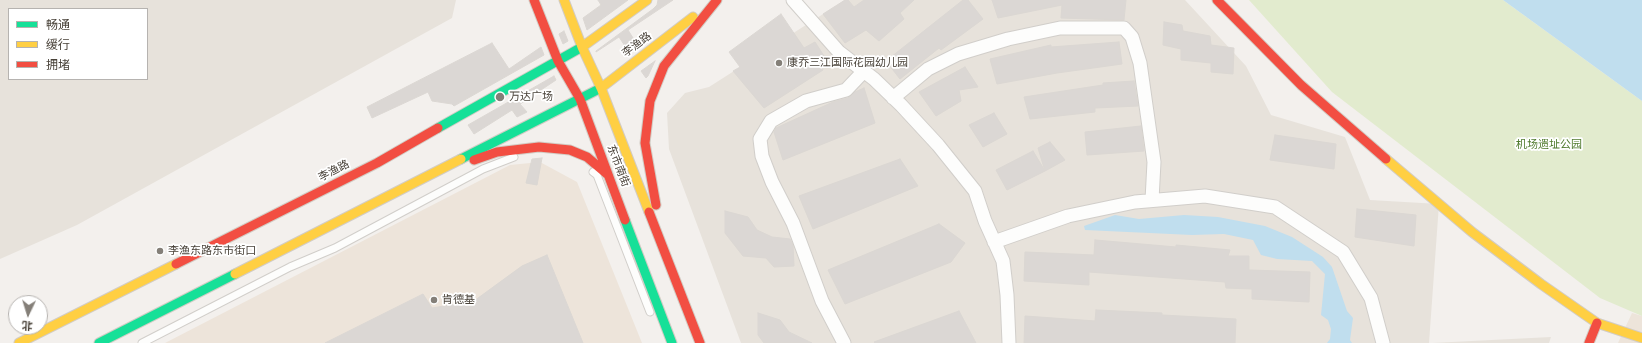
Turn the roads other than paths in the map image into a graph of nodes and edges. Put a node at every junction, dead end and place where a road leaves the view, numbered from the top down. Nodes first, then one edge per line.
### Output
1 (534, 0) edge
2 (564, 0) edge
3 (647, 0) edge
4 (716, 0) edge
5 (793, 0) edge
6 (1217, 0) edge
7 (582, 47) junction
8 (558, 61) junction
9 (864, 71) junction
10 (601, 88) junction
11 (893, 98) junction
12 (580, 99) junction
13 (440, 170) junction
14 (608, 175) junction
15 (1152, 200) junction
16 (994, 242) junction
17 (669, 265) junction
18 (654, 321) dead end
19 (1597, 323) junction
20 (1642, 338) edge
21 (19, 343) edge
22 (100, 343) edge
23 (142, 343) edge
24 (672, 343) edge
25 (700, 343) edge
26 (844, 343) edge
27 (1009, 343) edge
28 (1383, 343) edge
29 (1589, 343) edge

1 - 8 main road, 东市南街
2 - 7 main road, 东市南街
3 - 7 main road, 李渔路
4 - 10 main road, 李渔路
4 - 17 main road
5 - 9 street
6 - 19 main road
7 - 8 main road, 李渔路
7 - 10 main road, 东市南街
8 - 12 main road, 东市南街
8 - 21 main road, 李渔路
9 - 11 street
9 - 26 street
10 - 12 main road, 李渔路
10 - 17 main road, 东市南街
11 - 15 street
11 - 16 street
12 - 13 main road, 李渔路
12 - 14 main road, 东市南街
13 - 14 main road
13 - 22 main road, 李渔路
14 - 24 main road, 东市南街
15 - 16 street
15 - 28 street
16 - 27 street
17 - 25 main road, 东市南街
18 - 23 lane
19 - 20 main road
19 - 29 main road

